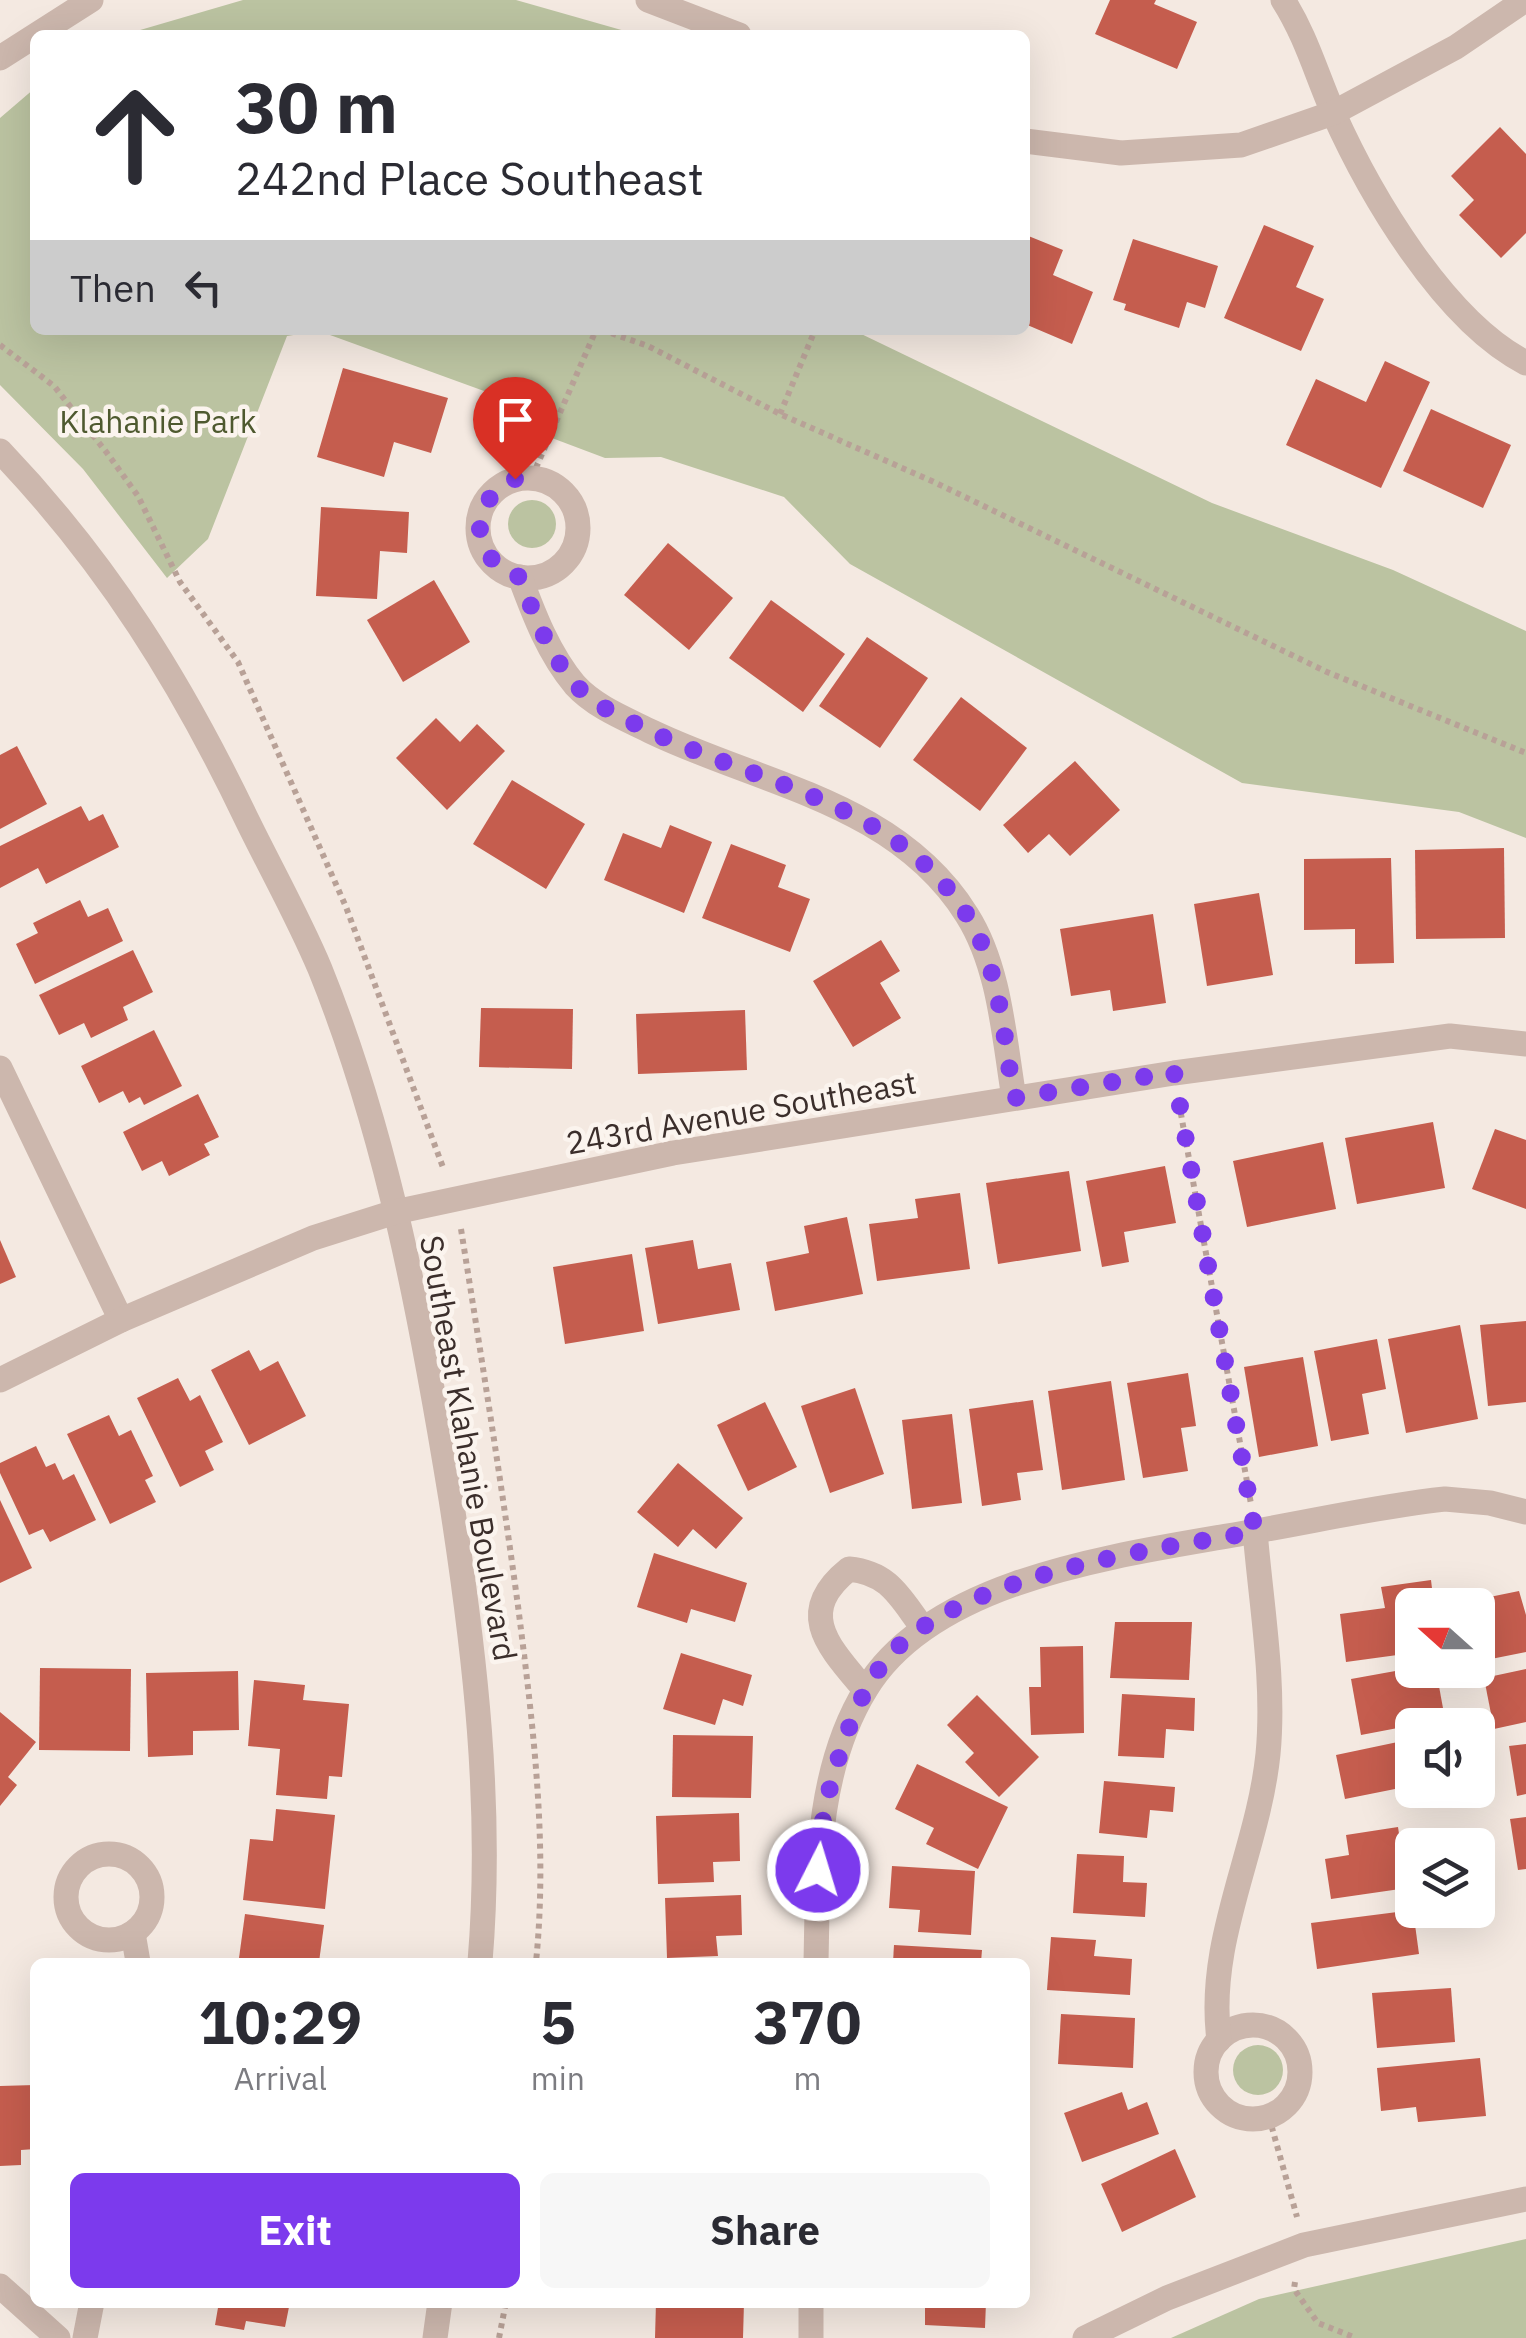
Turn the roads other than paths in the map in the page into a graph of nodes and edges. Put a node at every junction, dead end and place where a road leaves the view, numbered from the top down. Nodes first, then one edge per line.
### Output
1 (91, 0) edge
2 (648, 0) edge
3 (1284, 0) edge
4 (1524, 0) edge
5 (44, 30) edge
6 (726, 30) edge
7 (30, 39) edge
8 (0, 58) edge
9 (1333, 113) junction
10 (1030, 142) edge
11 (1526, 363) edge
12 (0, 451) edge
13 (520, 577) junction
14 (1526, 1044) edge
15 (0, 1068) edge
16 (1014, 1098) junction
17 (395, 1212) junction
18 (121, 1320) junction
19 (0, 1380) edge
20 (1526, 1512) edge
21 (1255, 1532) junction
22 (923, 1628) junction
23 (864, 1690) junction
24 (133, 1933) dead end
25 (137, 1958) edge
26 (480, 1958) edge
27 (816, 1958) edge
28 (1219, 2040) dead end
29 (1526, 2199) edge
30 (0, 2286) edge
31 (91, 2308) edge
32 (439, 2308) edge
33 (811, 2308) edge
34 (58, 2338) edge
35 (84, 2338) edge
36 (436, 2338) edge
37 (810, 2338) edge
38 (1084, 2338) edge

1 - 5 street
2 - 6 street
3 - 9 street
4 - 9 street
7 - 8 street
9 - 10 street
9 - 11 street
12 - 17 street, Southeast Klahanie Boulevard
13 - 13 street
13 - 16 street
14 - 16 street, 243rd Avenue Southeast
15 - 18 street
16 - 17 street, 243rd Avenue Southeast
17 - 18 street, 243rd Avenue Southeast
17 - 26 street, Southeast Klahanie Boulevard
18 - 19 street, 243rd Avenue Southeast
20 - 21 street
21 - 22 street
21 - 28 street
22 - 23 street
22 - 23 street
23 - 27 street
24 - 25 street
29 - 38 street
30 - 34 street
31 - 35 street
32 - 36 street
33 - 37 street

